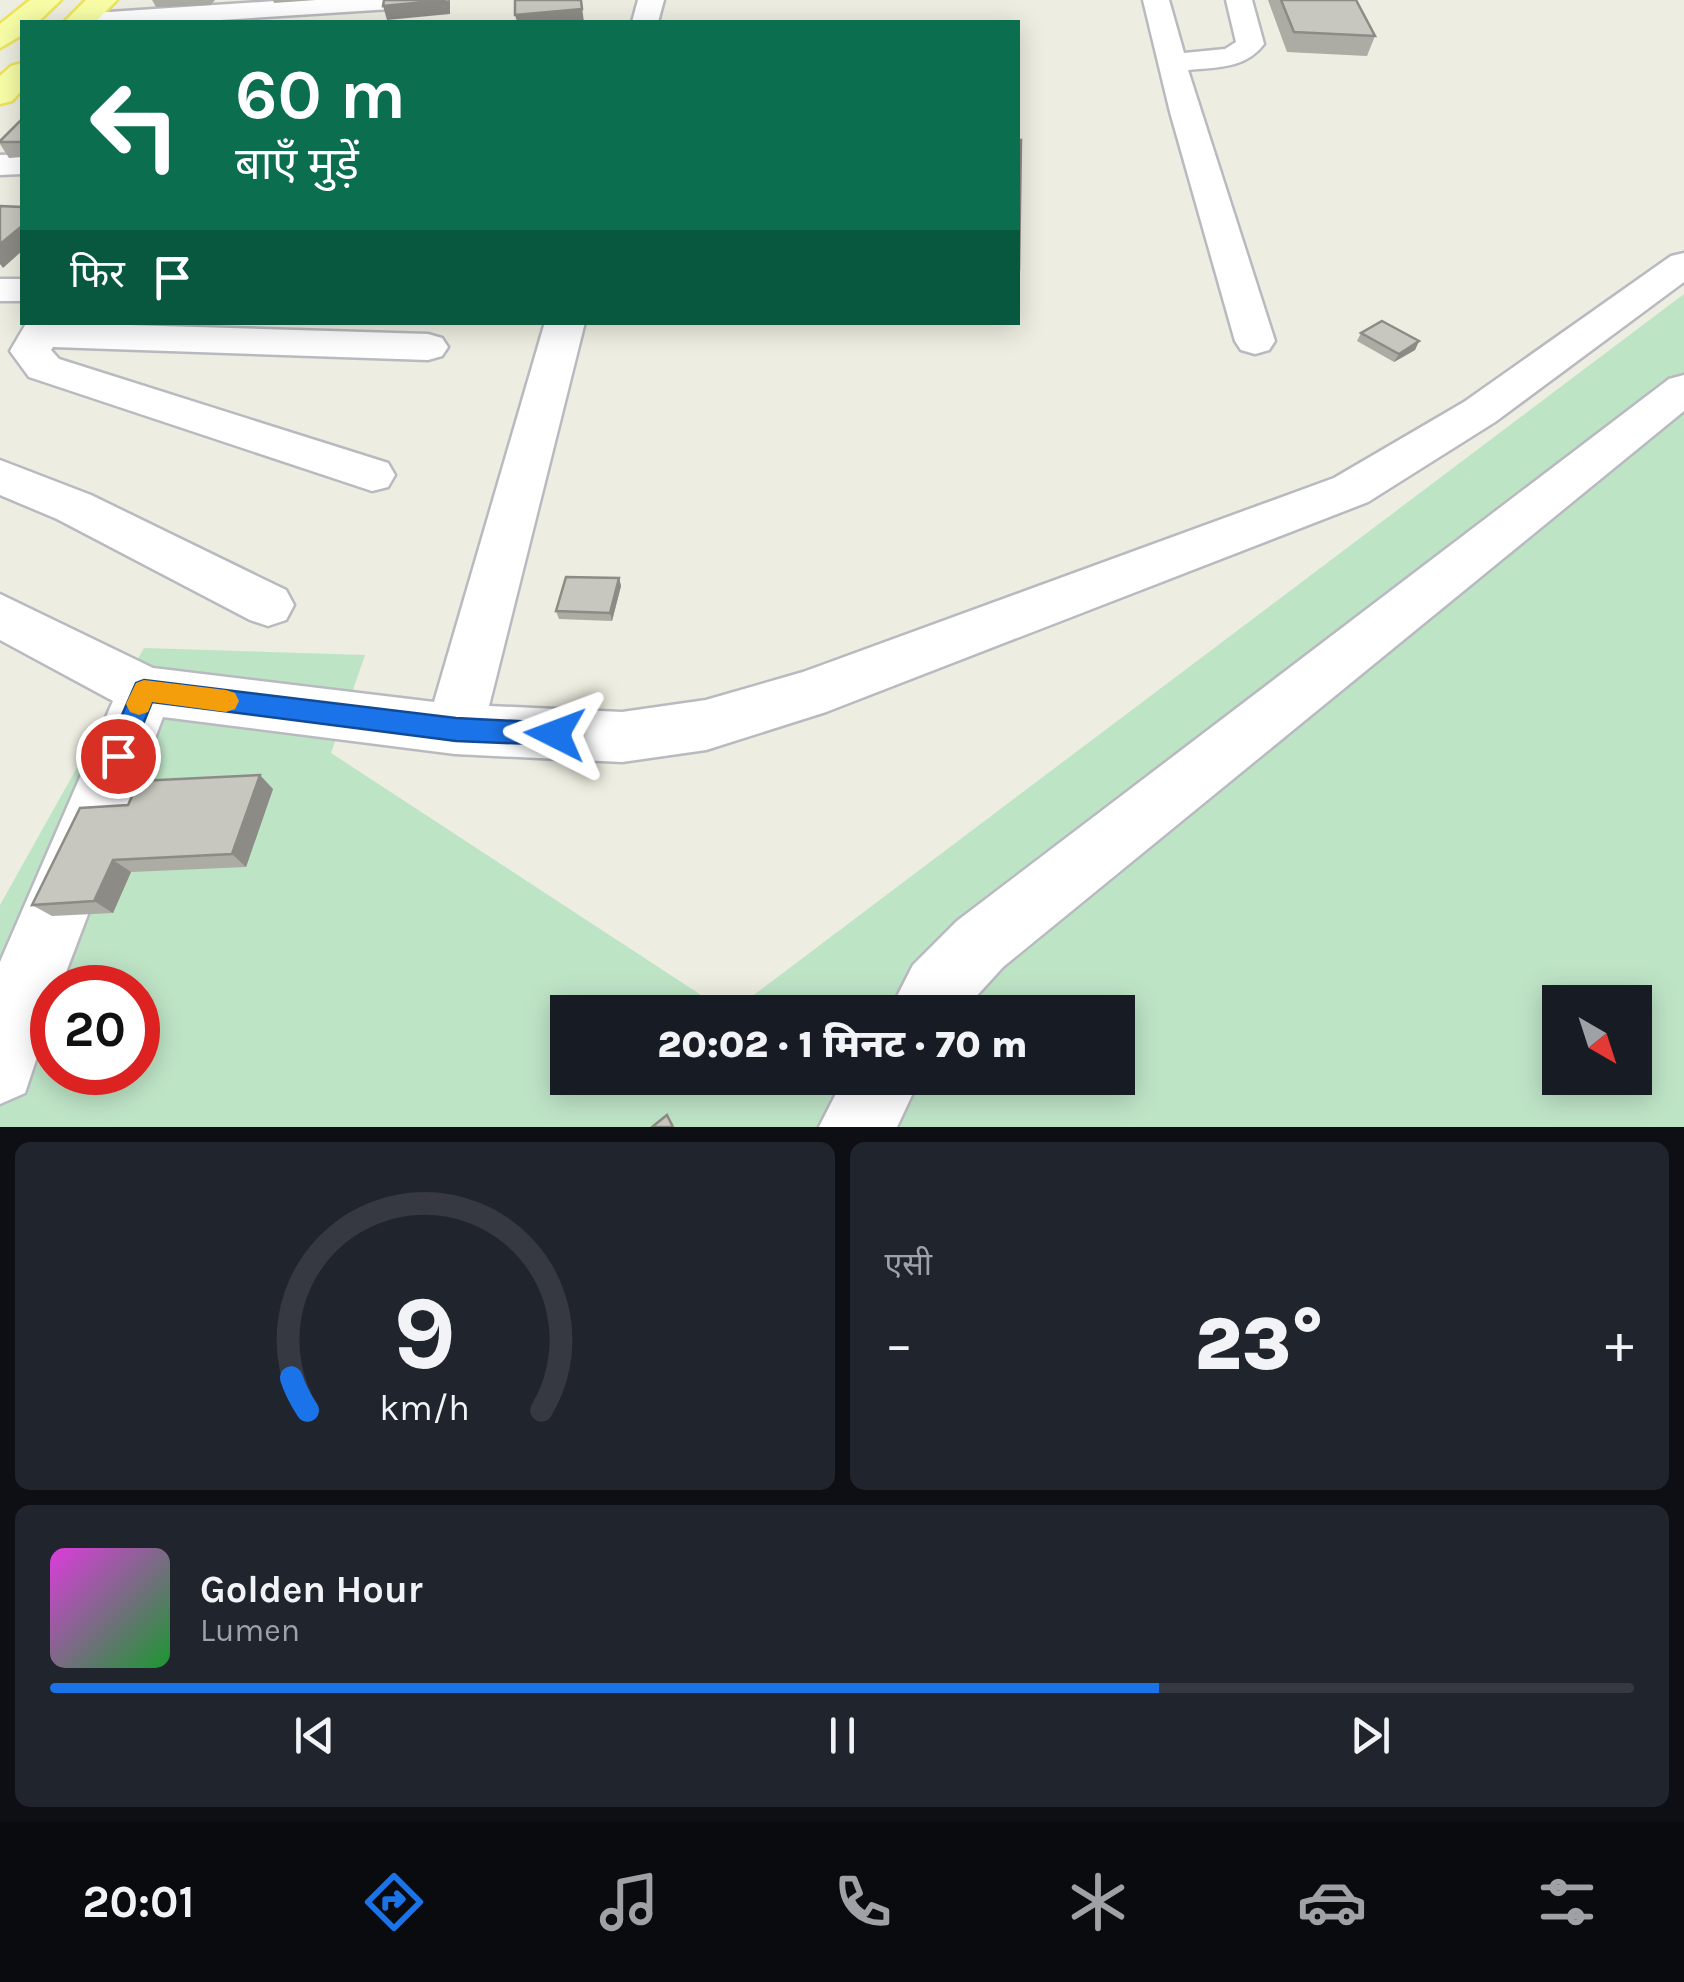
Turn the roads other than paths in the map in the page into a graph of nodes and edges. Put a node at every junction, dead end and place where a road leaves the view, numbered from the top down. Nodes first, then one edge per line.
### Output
1 (47, 0) edge
2 (103, 0) edge
3 (407, 0) edge
4 (1156, 0) edge
5 (1240, 0) edge
6 (23, 20) edge
7 (80, 20) edge
8 (108, 20) edge
9 (20, 22) edge
10 (0, 39) edge
11 (1171, 62) junction
12 (20, 75) edge
13 (0, 94) edge
14 (1684, 264) edge
15 (563, 325) edge
16 (44, 328) edge
17 (1256, 341) dead end
18 (428, 347) dead end
19 (1684, 389) edge
20 (0, 476) edge
21 (372, 476) dead end
22 (268, 605) dead end
23 (0, 615) edge
24 (144, 691) junction
25 (456, 729) junction
26 (934, 995) edge
27 (0, 1068) edge
28 (874, 1095) edge
29 (856, 1127) edge

1 - 6 main road
2 - 7 main road
3 - 8 lane
4 - 11 lane
5 - 11 lane
9 - 10 main road
11 - 17 lane
12 - 13 main road
14 - 25 lane
15 - 25 lane
16 - 18 lane
16 - 21 lane
19 - 26 lane
20 - 22 lane
23 - 24 lane
24 - 25 lane
24 - 27 lane
28 - 29 lane

